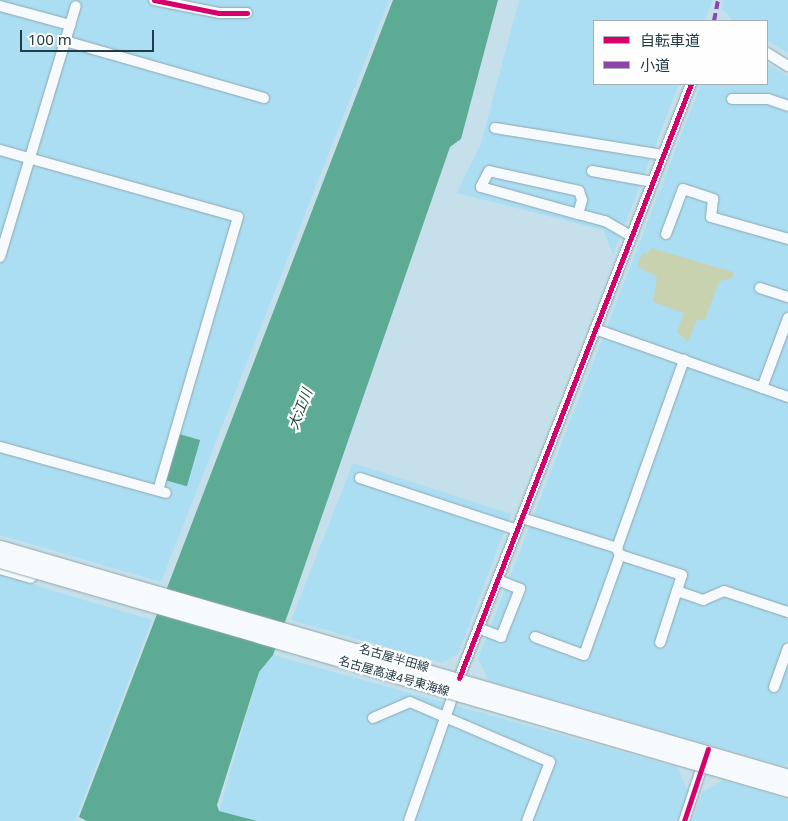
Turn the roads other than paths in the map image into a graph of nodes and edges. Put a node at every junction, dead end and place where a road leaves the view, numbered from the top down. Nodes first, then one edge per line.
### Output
1 (154, 0) edge
2 (0, 6) edge
3 (76, 6) dead end
4 (247, 13) dead end
5 (70, 25) junction
6 (65, 41) junction
7 (768, 55) edge
8 (788, 66) edge
9 (691, 85) edge
10 (264, 98) dead end
11 (732, 99) dead end
12 (788, 106) edge
13 (495, 128) dead end
14 (0, 150) edge
15 (663, 155) junction
16 (29, 158) junction
17 (592, 171) dead end
18 (652, 182) junction
19 (578, 214) junction
20 (666, 234) dead end
21 (631, 236) junction
22 (788, 239) edge
23 (0, 257) edge
24 (760, 288) dead end
25 (788, 297) edge
26 (788, 318) edge
27 (596, 329) junction
28 (684, 360) junction
29 (762, 388) junction
30 (788, 397) edge
31 (0, 447) edge
32 (360, 478) dead end
33 (522, 518) junction
34 (517, 530) junction
35 (0, 547) edge
36 (618, 552) junction
37 (0, 560) edge
38 (0, 568) edge
39 (498, 580) junction
40 (676, 591) junction
41 (788, 612) edge
42 (478, 628) junction
43 (535, 637) dead end
44 (660, 643) dead end
45 (788, 648) edge
46 (459, 678) junction
47 (774, 687) dead end
48 (454, 697) junction
49 (373, 718) dead end
50 (448, 719) junction
51 (708, 749) junction
52 (701, 771) junction
53 (788, 772) edge
54 (788, 777) edge
55 (788, 789) edge
56 (788, 795) edge
57 (408, 821) edge
58 (527, 821) edge
59 (684, 821) edge

1 - 4 street
2 - 5 street
3 - 5 street
5 - 6 street
6 - 10 street
6 - 16 street
7 - 8 street
9 - 15 street
11 - 12 street
13 - 15 street
14 - 16 street
15 - 18 street
16 - 23 street
16 - 31 street
17 - 18 street
18 - 21 street
19 - 19 street
19 - 21 street
20 - 22 street
21 - 27 street
24 - 25 street
26 - 29 street
27 - 28 street
27 - 33 street
28 - 29 street
28 - 36 street
29 - 30 street
32 - 34 street
33 - 34 street
33 - 36 street
34 - 39 street
35 - 46 main road, 名古屋半田線, bridge
35 - 54 highway, 名古屋高速4号東海線, bridge
36 - 40 street
36 - 43 street
37 - 55 highway, 名古屋高速4号東海線, bridge
38 - 48 main road, 名古屋半田線
39 - 42 street
39 - 42 street
40 - 41 street
40 - 44 street
42 - 46 street
45 - 47 street
46 - 48 street
46 - 51 main road, 名古屋半田線
48 - 50 street
48 - 52 main road, 名古屋半田線
49 - 50 street
50 - 57 street
50 - 58 street
51 - 52 street
51 - 53 main road, 名古屋半田線
52 - 56 main road, 名古屋半田線
52 - 59 street

